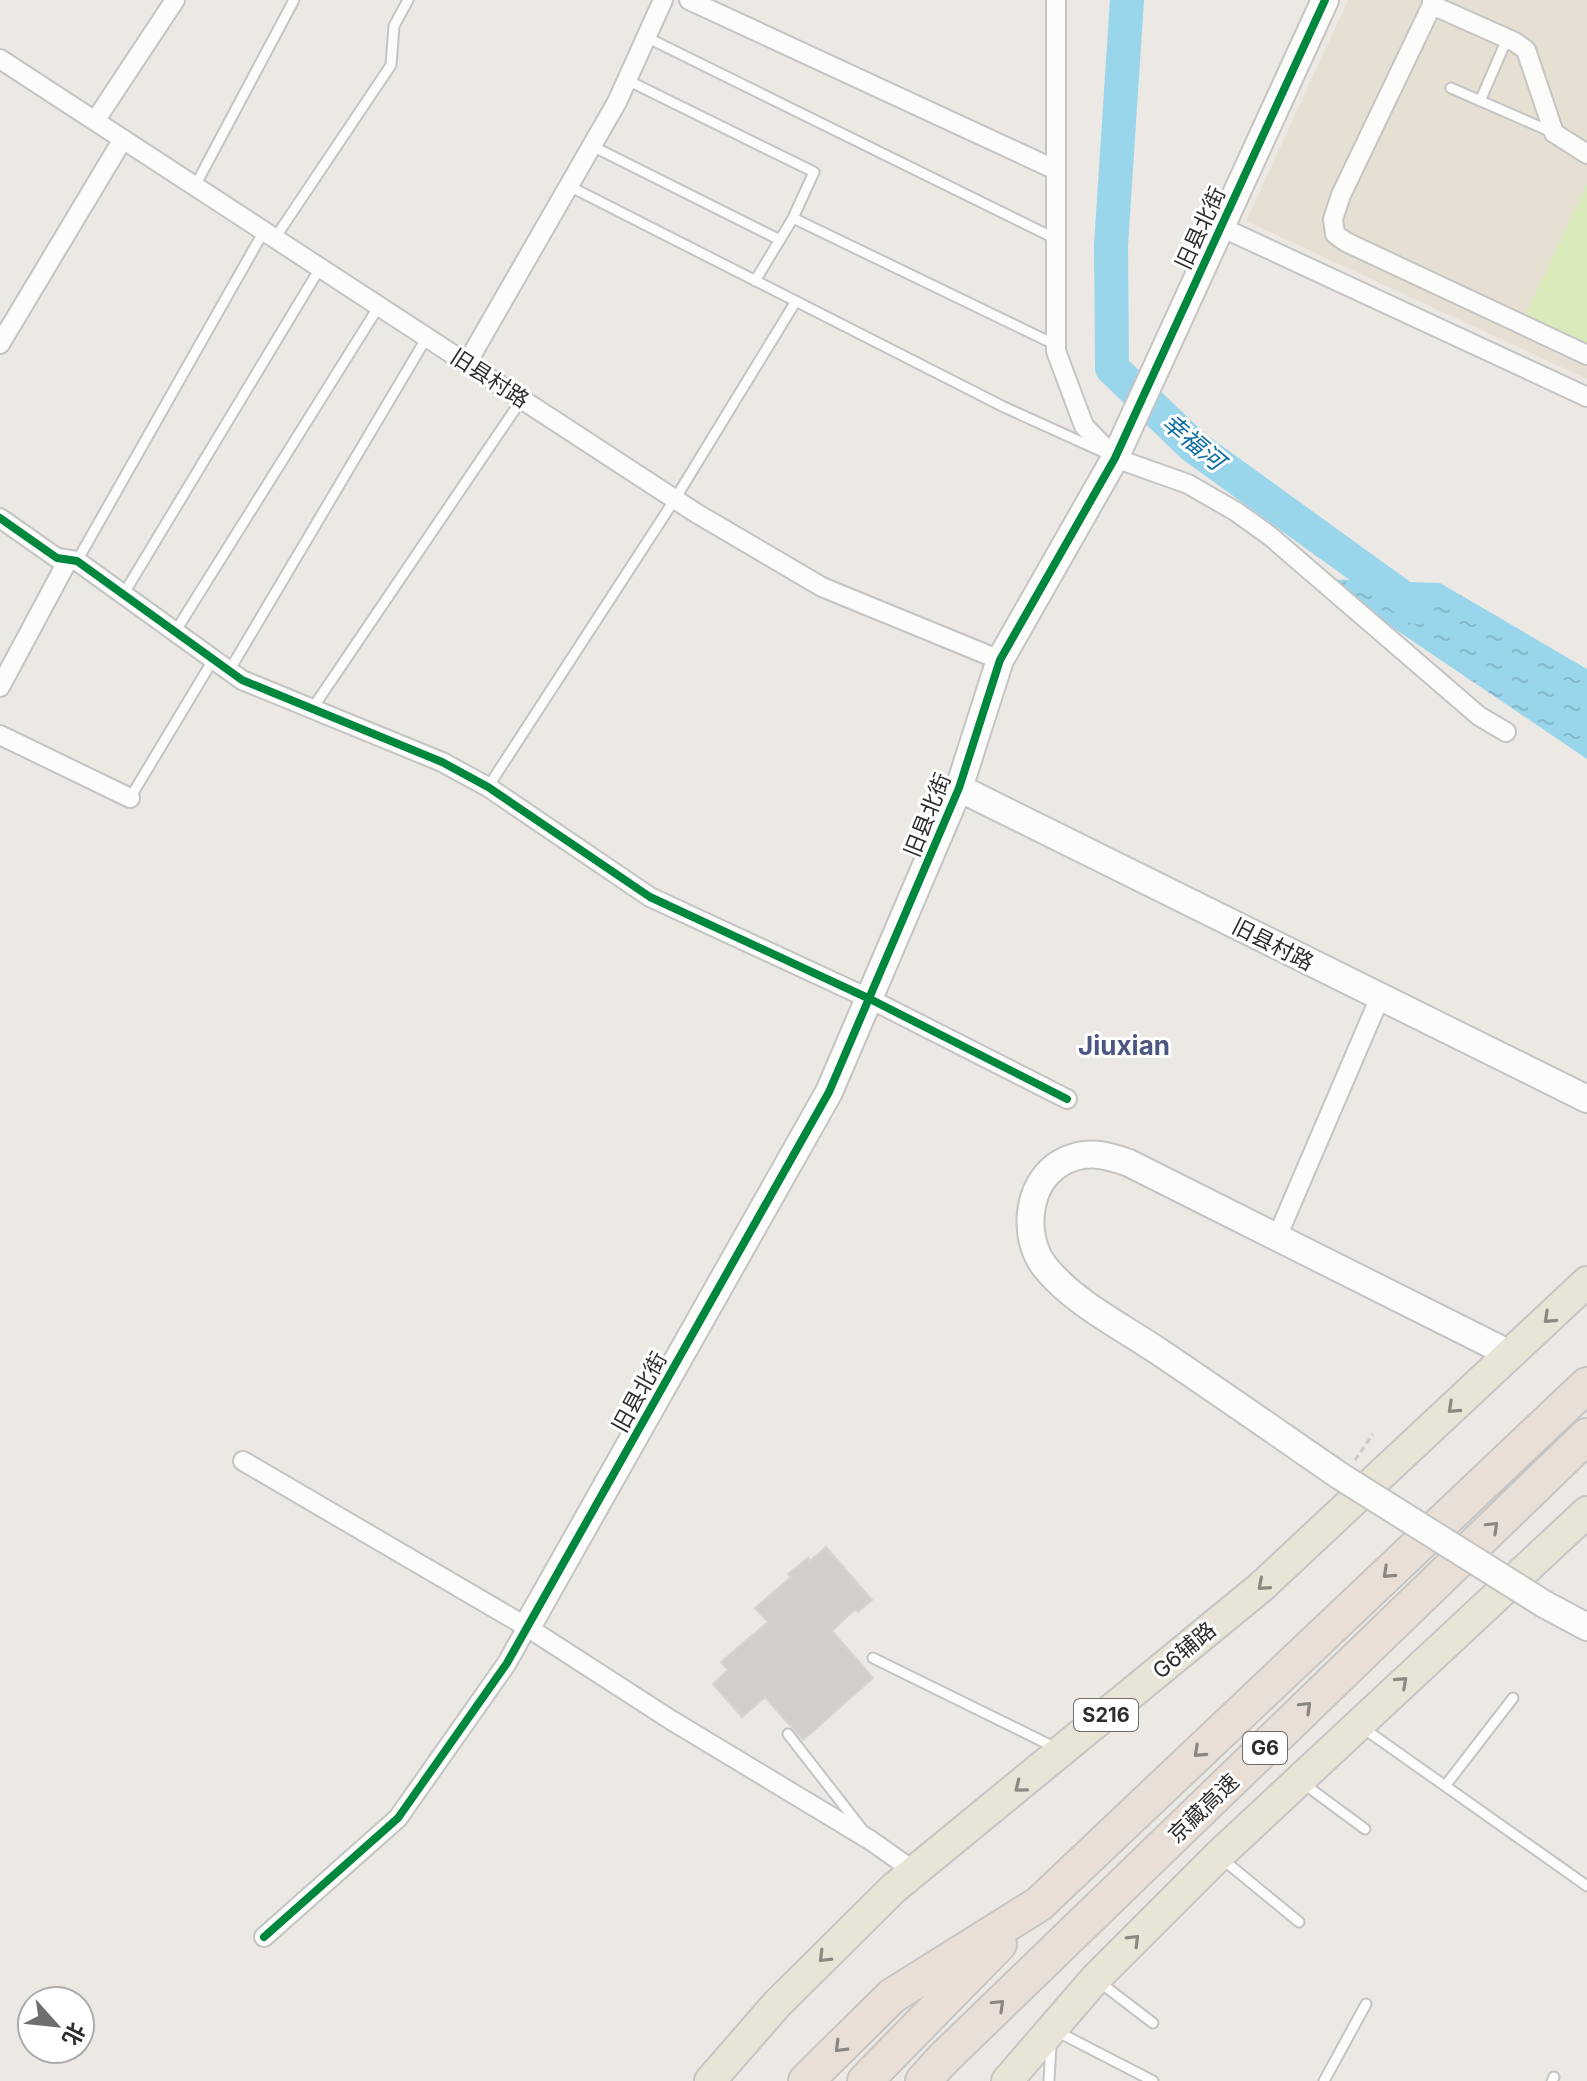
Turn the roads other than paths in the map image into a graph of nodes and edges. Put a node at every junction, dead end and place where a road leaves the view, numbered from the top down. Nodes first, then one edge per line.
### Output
1 (175, 0) edge
2 (294, 0) edge
3 (408, 0) edge
4 (663, 0) edge
5 (689, 0) edge
6 (1056, 0) edge
7 (1325, 0) edge
8 (1432, 3) edge
9 (646, 37) junction
10 (1507, 39) junction
11 (0, 59) edge
12 (627, 80) junction
13 (1451, 88) dead end
14 (1480, 101) junction
15 (95, 121) junction
16 (1554, 133) junction
17 (123, 139) junction
18 (592, 146) junction
19 (1587, 154) edge
20 (1056, 170) junction
21 (195, 186) junction
22 (569, 186) junction
23 (793, 218) junction
24 (1221, 227) junction
25 (270, 235) junction
26 (1056, 239) junction
27 (780, 240) junction
28 (320, 268) junction
29 (755, 281) junction
30 (796, 301) junction
31 (379, 306) junction
32 (427, 337) junction
33 (0, 344) edge
34 (1056, 345) junction
35 (1587, 355) edge
36 (467, 363) junction
37 (1587, 397) edge
38 (522, 399) junction
39 (1115, 458) junction
40 (675, 499) junction
41 (0, 518) edge
42 (72, 561) junction
43 (123, 595) junction
44 (175, 632) junction
45 (213, 660) junction
46 (1000, 660) junction
47 (229, 671) junction
48 (0, 687) edge
49 (312, 709) junction
50 (1506, 732) dead end
51 (0, 735) edge
52 (488, 787) junction
53 (959, 788) junction
54 (130, 798) joint
55 (1380, 997) junction
56 (870, 999) junction
57 (1067, 1099) dead end
58 (1587, 1099) edge
59 (1277, 1237) junction
60 (1587, 1282) edge
61 (1510, 1354) junction
62 (1587, 1385) edge
63 (1587, 1436) edge
64 (243, 1461) dead end
65 (1587, 1512) edge
66 (527, 1627) junction
67 (1587, 1627) edge
68 (873, 1658) dead end
69 (1513, 1698) dead end
70 (1357, 1724) junction
71 (788, 1734) dead end
72 (1062, 1752) junction
73 (1299, 1779) junction
74 (1445, 1786) junction
75 (1365, 1829) dead end
76 (870, 1840) junction
77 (1218, 1856) junction
78 (914, 1871) junction
79 (1587, 1886) edge
80 (1039, 1904) junction
81 (1299, 1922) dead end
82 (264, 1937) dead end
83 (1096, 1978) junction
84 (1366, 2004) dead end
85 (1153, 2023) dead end
86 (1052, 2029) junction
87 (710, 2081) edge
88 (806, 2081) edge
89 (865, 2081) edge
90 (923, 2081) edge
91 (1007, 2081) edge
92 (1049, 2081) edge
93 (1153, 2081) edge
94 (1324, 2081) edge

1 - 15 street
2 - 21 lane
3 - 25 lane
4 - 9 street
5 - 20 street
6 - 20 street
7 - 24 street, 旧县北街
8 - 10 street
8 - 35 street
9 - 12 street
9 - 26 lane
10 - 14 lane
10 - 16 street
11 - 15 street, 旧县村路
12 - 18 street
12 - 23 lane
13 - 14 lane
14 - 16 lane
15 - 17 street, 旧县村路
16 - 19 street
17 - 21 street, 旧县村路
17 - 33 street
18 - 22 street
18 - 27 lane
20 - 26 street
21 - 25 street, 旧县村路
22 - 29 lane
22 - 36 street
23 - 27 lane
23 - 34 lane
24 - 37 street
24 - 39 street, 旧县北街
25 - 28 street, 旧县村路
25 - 42 lane
26 - 34 street
27 - 29 lane
28 - 31 street, 旧县村路
28 - 43 lane
29 - 30 lane
30 - 39 lane
30 - 40 lane
31 - 32 street, 旧县村路
31 - 44 lane
32 - 36 street, 旧县村路
32 - 47 lane
34 - 39 street
36 - 38 street, 旧县村路
38 - 40 street, 旧县村路
38 - 49 lane
39 - 46 street, 旧县北街
39 - 50 street
40 - 46 street, 旧县村路
40 - 52 lane
41 - 42 street
42 - 43 street
42 - 48 street
43 - 44 street
44 - 45 street
45 - 47 street
45 - 54 lane
46 - 53 street, 旧县北街
47 - 49 street
49 - 52 street
51 - 54 street
52 - 56 street
53 - 55 street, 旧县村路
53 - 56 street, 旧县北街
55 - 58 street, 旧县村路
55 - 59 street
56 - 57 street
56 - 66 street, 旧县北街
59 - 61 street
59 - 67 street, bridge
60 -> 61 main road, G6辅路 / S216
61 -> 72 main road, G6辅路 / S216
62 -> 80 highway
90 -> 63 highway, 京藏高速 / G6
64 - 66 street
70 -> 65 main road
66 - 76 street
66 - 82 street
68 - 72 lane
69 - 74 lane
70 - 73 main road
70 - 74 lane
71 - 76 lane
72 -> 78 main road, G6辅路 / S216
73 - 75 lane
73 - 77 main road
74 - 79 lane
76 - 78 street
77 - 81 lane
83 -> 77 main road
78 -> 87 main road, G6辅路 / S216
80 -> 88 highway
80 - 89 highway
83 - 85 lane
83 - 86 main road
84 - 94 lane
86 - 91 main road
86 - 92 lane
86 - 93 lane

